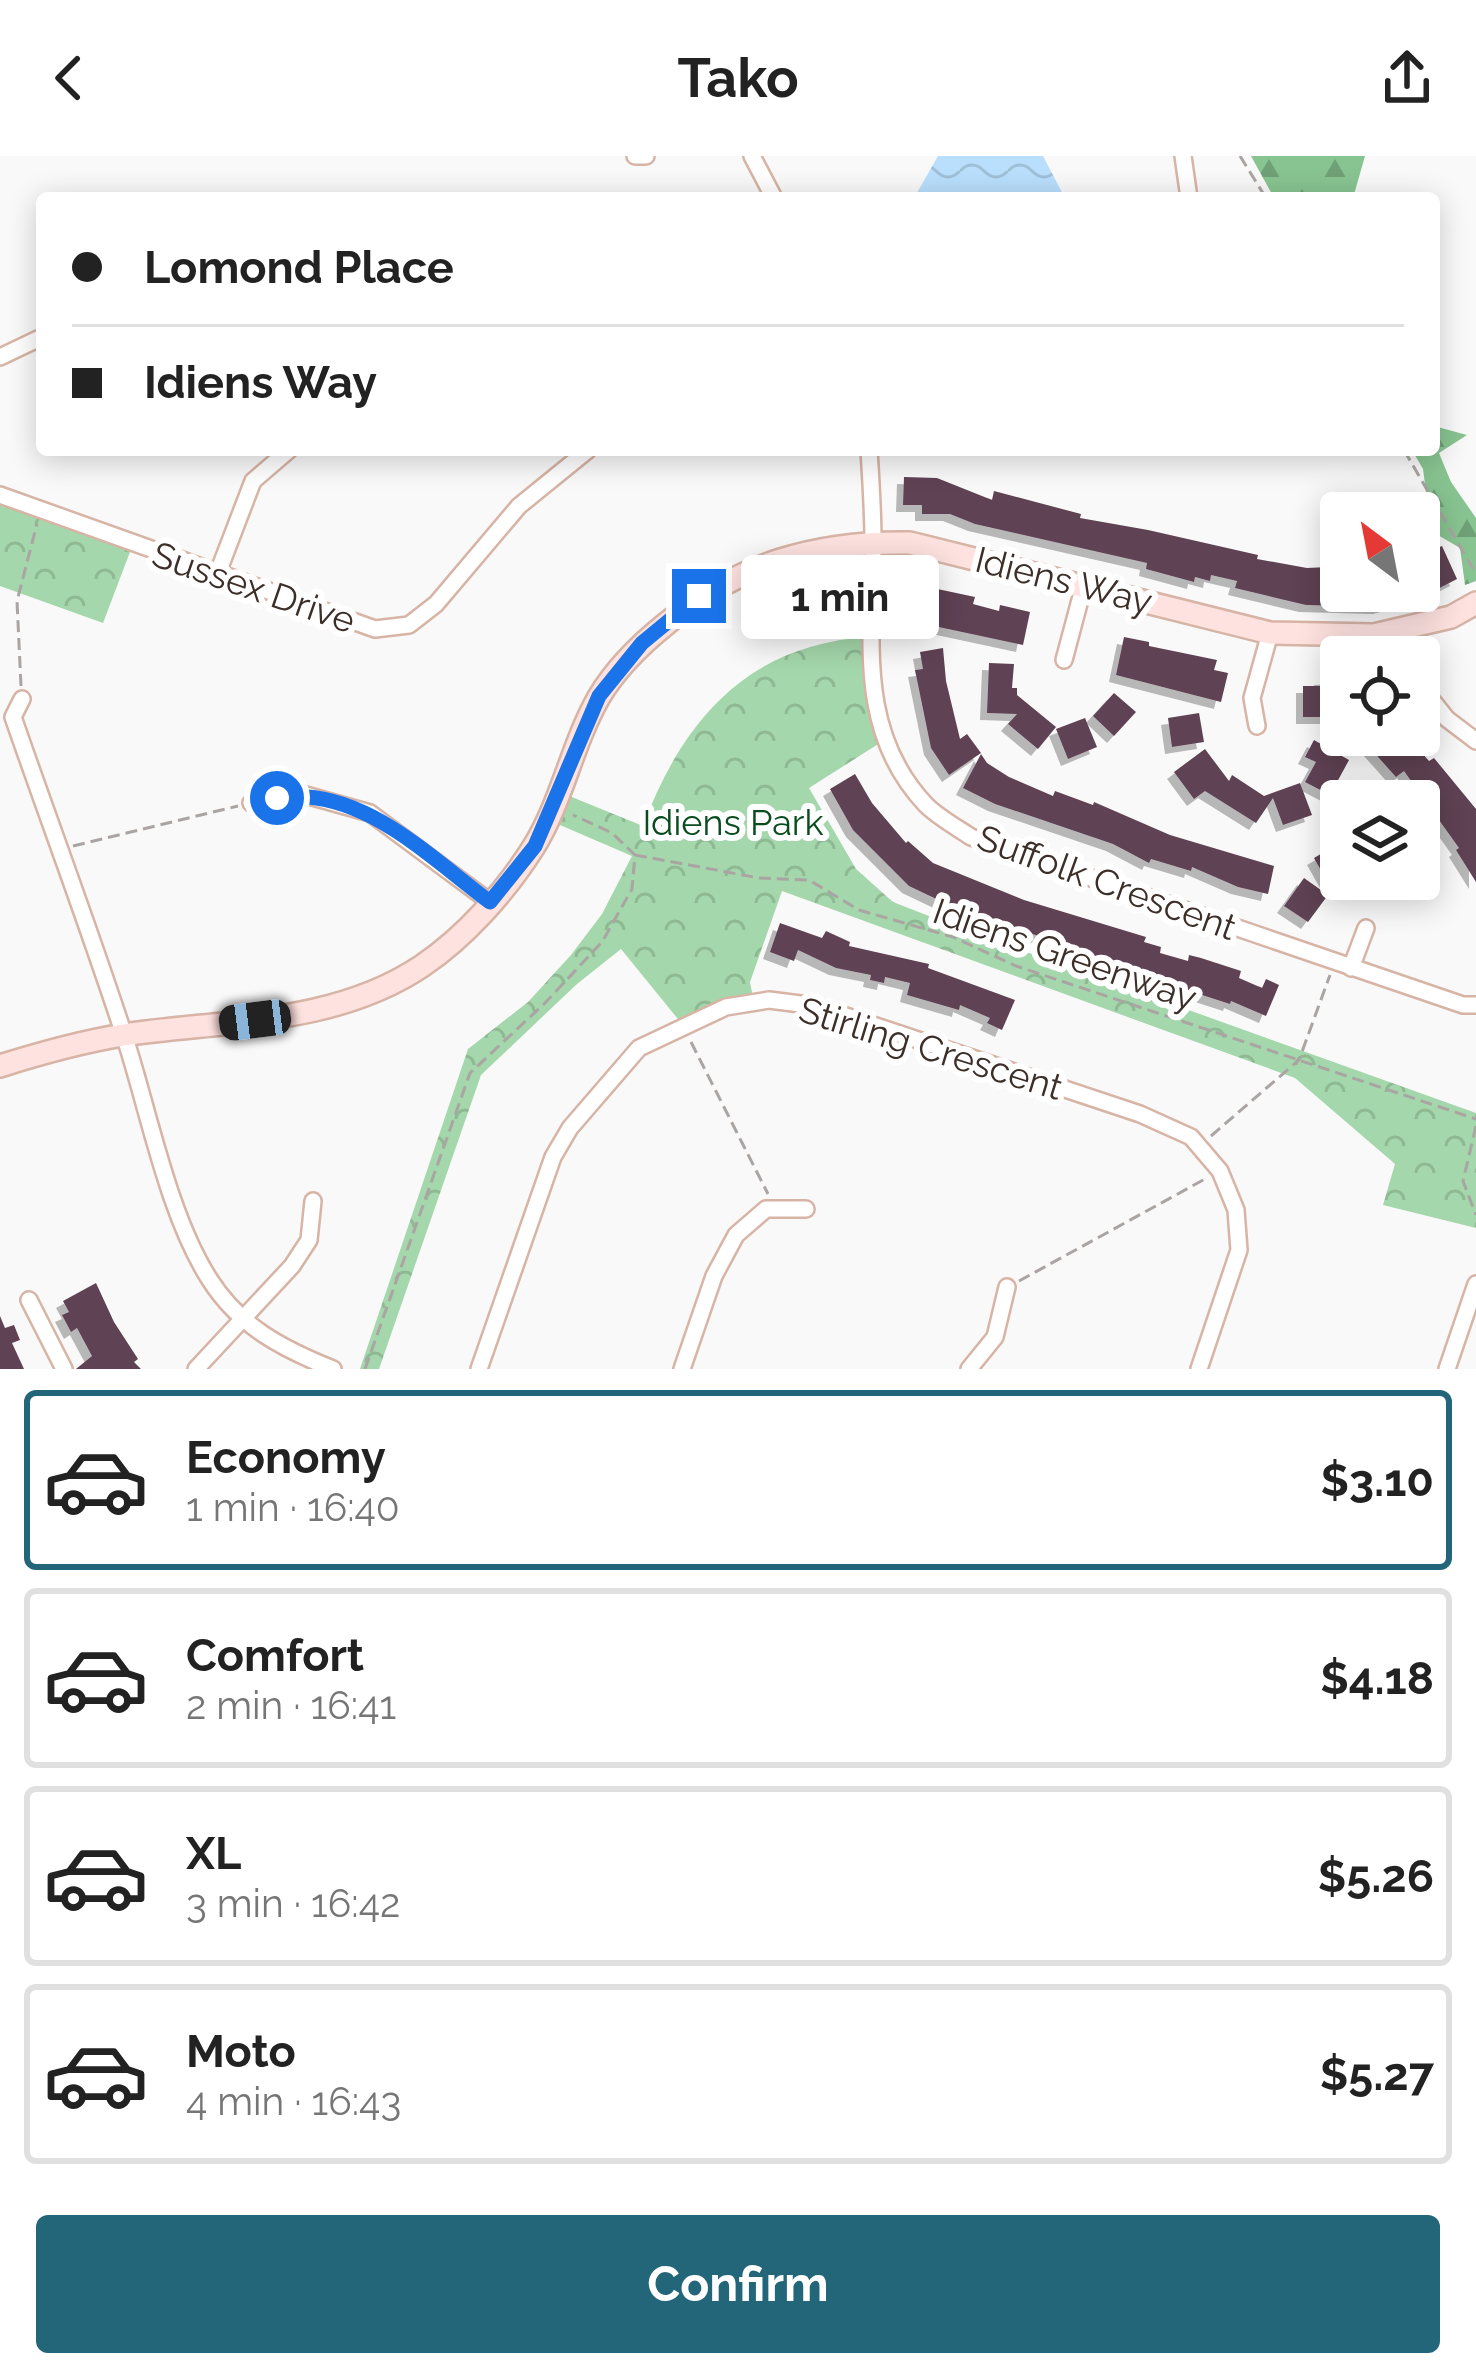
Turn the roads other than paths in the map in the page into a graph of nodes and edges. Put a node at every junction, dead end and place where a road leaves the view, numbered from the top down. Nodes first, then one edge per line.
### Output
1 (635, 156) edge
2 (646, 156) edge
3 (752, 156) edge
4 (1183, 156) edge
5 (771, 192) edge
6 (1188, 192) edge
7 (36, 340) edge
8 (0, 356) edge
9 (282, 456) edge
10 (581, 456) edge
11 (869, 456) edge
12 (0, 495) edge
13 (873, 542) junction
14 (217, 575) junction
15 (1084, 585) junction
16 (1476, 603) edge
17 (1398, 629) junction
18 (1270, 633) junction
19 (1400, 636) edge
20 (1064, 660) dead end
21 (22, 700) road end
22 (1440, 710) edge
23 (1257, 726) dead end
24 (1476, 741) edge
25 (251, 803) road end
26 (490, 902) junction
27 (1366, 928) dead end
28 (1343, 965) junction
29 (1476, 1005) edge
30 (124, 1035) junction
31 (0, 1066) edge
32 (313, 1202) dead end
33 (806, 1209) dead end
34 (1476, 1284) edge
35 (1006, 1287) road end
36 (29, 1300) dead end
37 (242, 1320) junction
38 (64, 1369) edge
39 (196, 1369) edge
40 (333, 1369) edge
41 (479, 1369) edge
42 (682, 1369) edge
43 (969, 1369) edge
44 (1199, 1369) edge
45 (1447, 1369) edge

1 - 2 street
3 - 5 street
4 - 6 street
7 - 8 street
9 - 14 street
10 - 14 street, Sussex Drive
11 - 13 street, Suffolk Crescent
12 - 14 street, Sussex Drive
13 - 15 street, Idiens Way
13 - 26 street, Idiens Way
13 - 28 street, Suffolk Crescent
15 - 18 street, Idiens Way
15 - 20 street
16 - 17 street, Idiens Way
17 - 18 street, Idiens Way
17 - 19 street
18 - 23 street
21 - 30 street
22 - 24 street
25 - 26 street
26 - 30 street, Idiens Way
27 - 28 street
28 - 29 street, Suffolk Crescent
30 - 31 street, Idiens Way
30 - 37 street
32 - 37 street
33 - 42 street
34 - 45 street
35 - 43 street
36 - 38 street
37 - 39 street
37 - 40 street
41 - 44 street, Stirling Crescent

